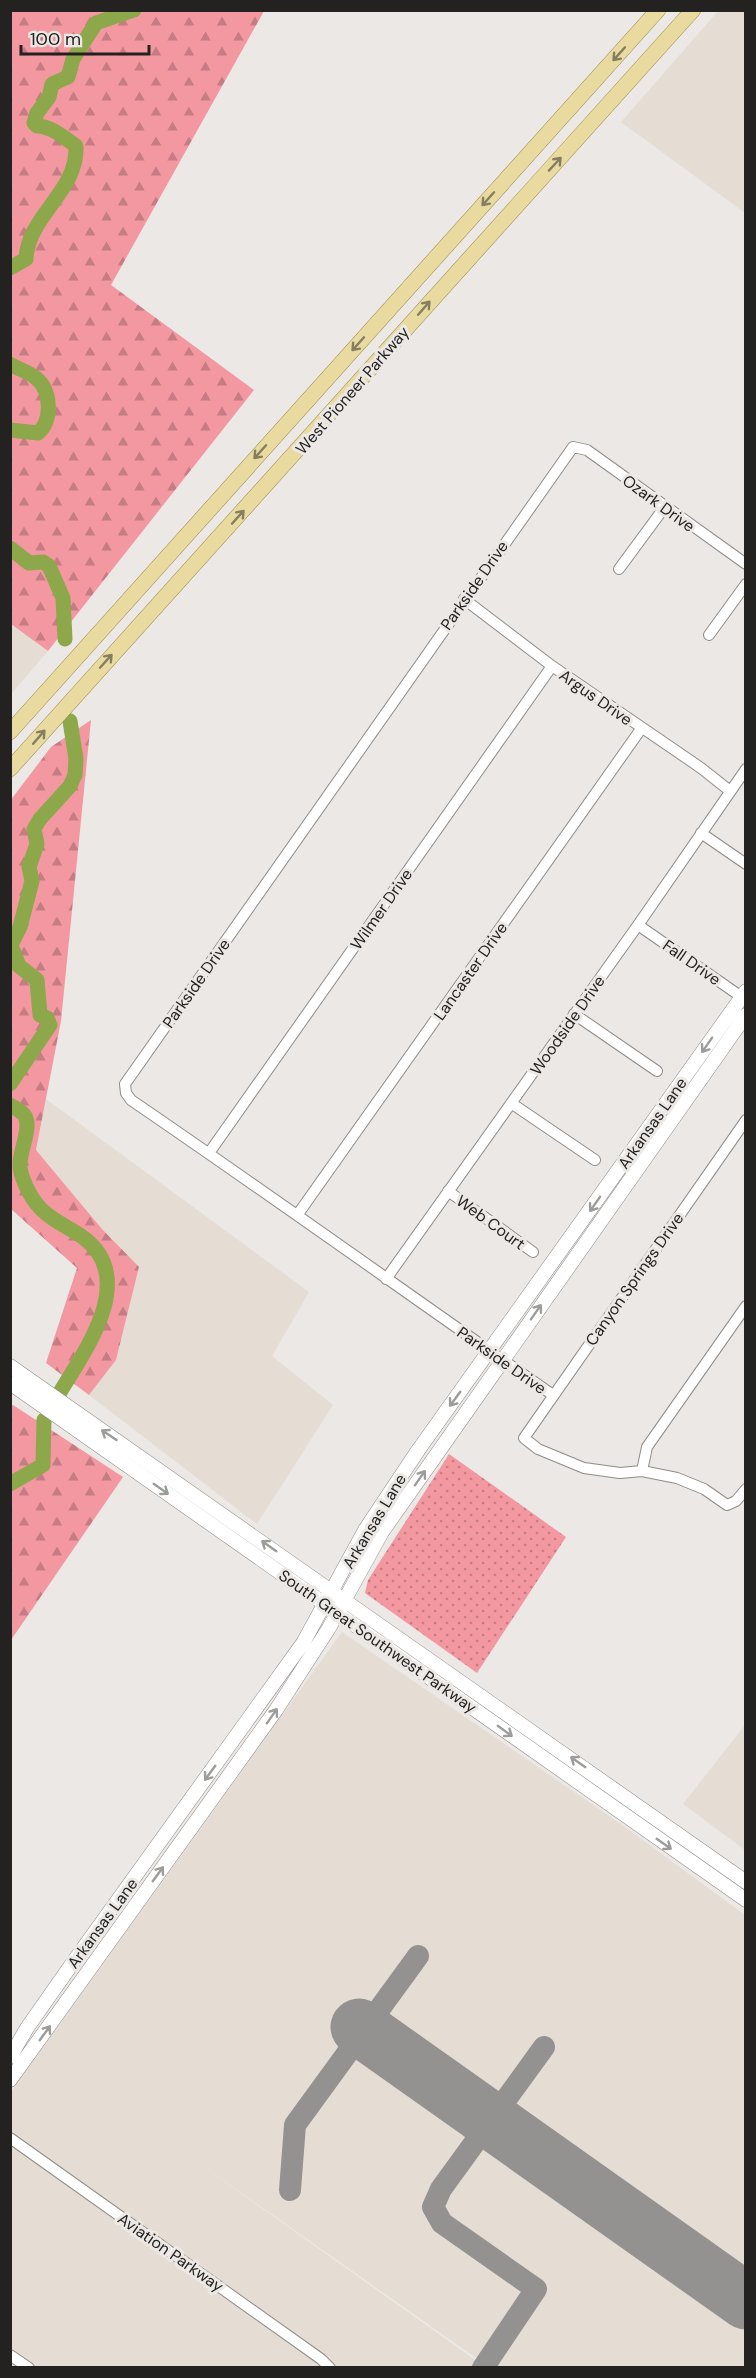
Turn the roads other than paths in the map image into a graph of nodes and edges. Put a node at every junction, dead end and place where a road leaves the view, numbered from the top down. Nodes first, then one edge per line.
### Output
1 (658, 10) edge
2 (693, 10) edge
3 (568, 110) junction
4 (589, 128) junction
5 (573, 447) joint
6 (664, 508) junction
7 (746, 564) edge
8 (619, 569) dead end
9 (746, 584) edge
10 (464, 599) junction
11 (709, 635) dead end
12 (552, 666) junction
13 (641, 729) junction
14 (10, 732) edge
15 (10, 769) edge
16 (746, 769) edge
17 (730, 791) junction
18 (701, 833) junction
19 (746, 864) edge
20 (638, 925) junction
21 (744, 996) edge
22 (574, 1014) junction
23 (746, 1015) edge
24 (657, 1071) dead end
25 (512, 1103) junction
26 (746, 1120) edge
27 (209, 1153) junction
28 (595, 1160) dead end
29 (448, 1191) junction
30 (298, 1214) junction
31 (533, 1252) dead end
32 (386, 1279) junction
33 (746, 1306) edge
34 (490, 1351) junction
35 (502, 1360) junction
36 (10, 1366) edge
37 (10, 1383) edge
38 (553, 1395) junction
39 (642, 1471) junction
40 (746, 1489) edge
41 (336, 1602) junction
42 (475, 1691) junction
43 (467, 1703) junction
44 (606, 1782) junction
45 (597, 1797) junction
46 (746, 1882) edge
47 (746, 1900) edge
48 (10, 2056) edge
49 (10, 2080) edge
50 (10, 2138) edge
51 (10, 2355) edge
52 (29, 2367) edge
53 (330, 2367) edge

1 -> 3 main road, West Pioneer Parkway
2 - 4 main road, West Pioneer Parkway
3 - 4 main road
3 -> 14 main road, West Pioneer Parkway
15 -> 4 main road, West Pioneer Parkway
5 - 6 street, Ozark Drive
5 - 10 street, Parkside Drive
6 - 7 street, Ozark Drive
6 - 8 street
9 - 11 street
10 - 12 street, Argus Drive
10 - 27 street, Parkside Drive
12 - 13 street, Argus Drive
12 - 27 street, Wilmer Drive
13 - 17 street, Argus Drive
13 - 30 street, Lancaster Drive
16 - 17 street, Woodside Drive
17 - 18 street, Woodside Drive
18 - 19 street
18 - 20 street, Woodside Drive
20 - 21 street, Fall Drive
20 - 22 street, Woodside Drive
21 -> 34 main road, Arkansas Lane
22 - 24 street
22 - 25 street, Woodside Drive
35 -> 23 main road, Arkansas Lane
25 - 28 street
25 - 29 street, Woodside Drive
26 - 38 street, Canyon Springs Drive
27 - 30 street, Parkside Drive
29 - 31 street, Web Court
29 - 32 street, Woodside Drive
30 - 32 street, Parkside Drive
32 - 34 street, Parkside Drive
33 - 39 street
34 - 35 street, Parkside Drive
34 -> 41 main road, Arkansas Lane
35 - 38 street, Parkside Drive
41 -> 35 main road, Arkansas Lane
41 -> 36 main road, South Great Southwest Parkway
37 -> 41 main road, South Great Southwest Parkway
38 - 39 street, Canyon Springs Drive
39 - 40 street
41 - 42 main road, South Great Southwest Parkway
41 - 43 main road, South Great Southwest Parkway
41 -> 48 main road, Arkansas Lane
49 -> 41 main road, Arkansas Lane
42 - 43 main road
44 -> 42 main road, South Great Southwest Parkway
43 -> 45 main road, South Great Southwest Parkway
44 - 45 main road
44 - 46 main road, South Great Southwest Parkway
45 -> 47 main road, South Great Southwest Parkway
50 - 53 street, Aviation Parkway
51 - 52 street

